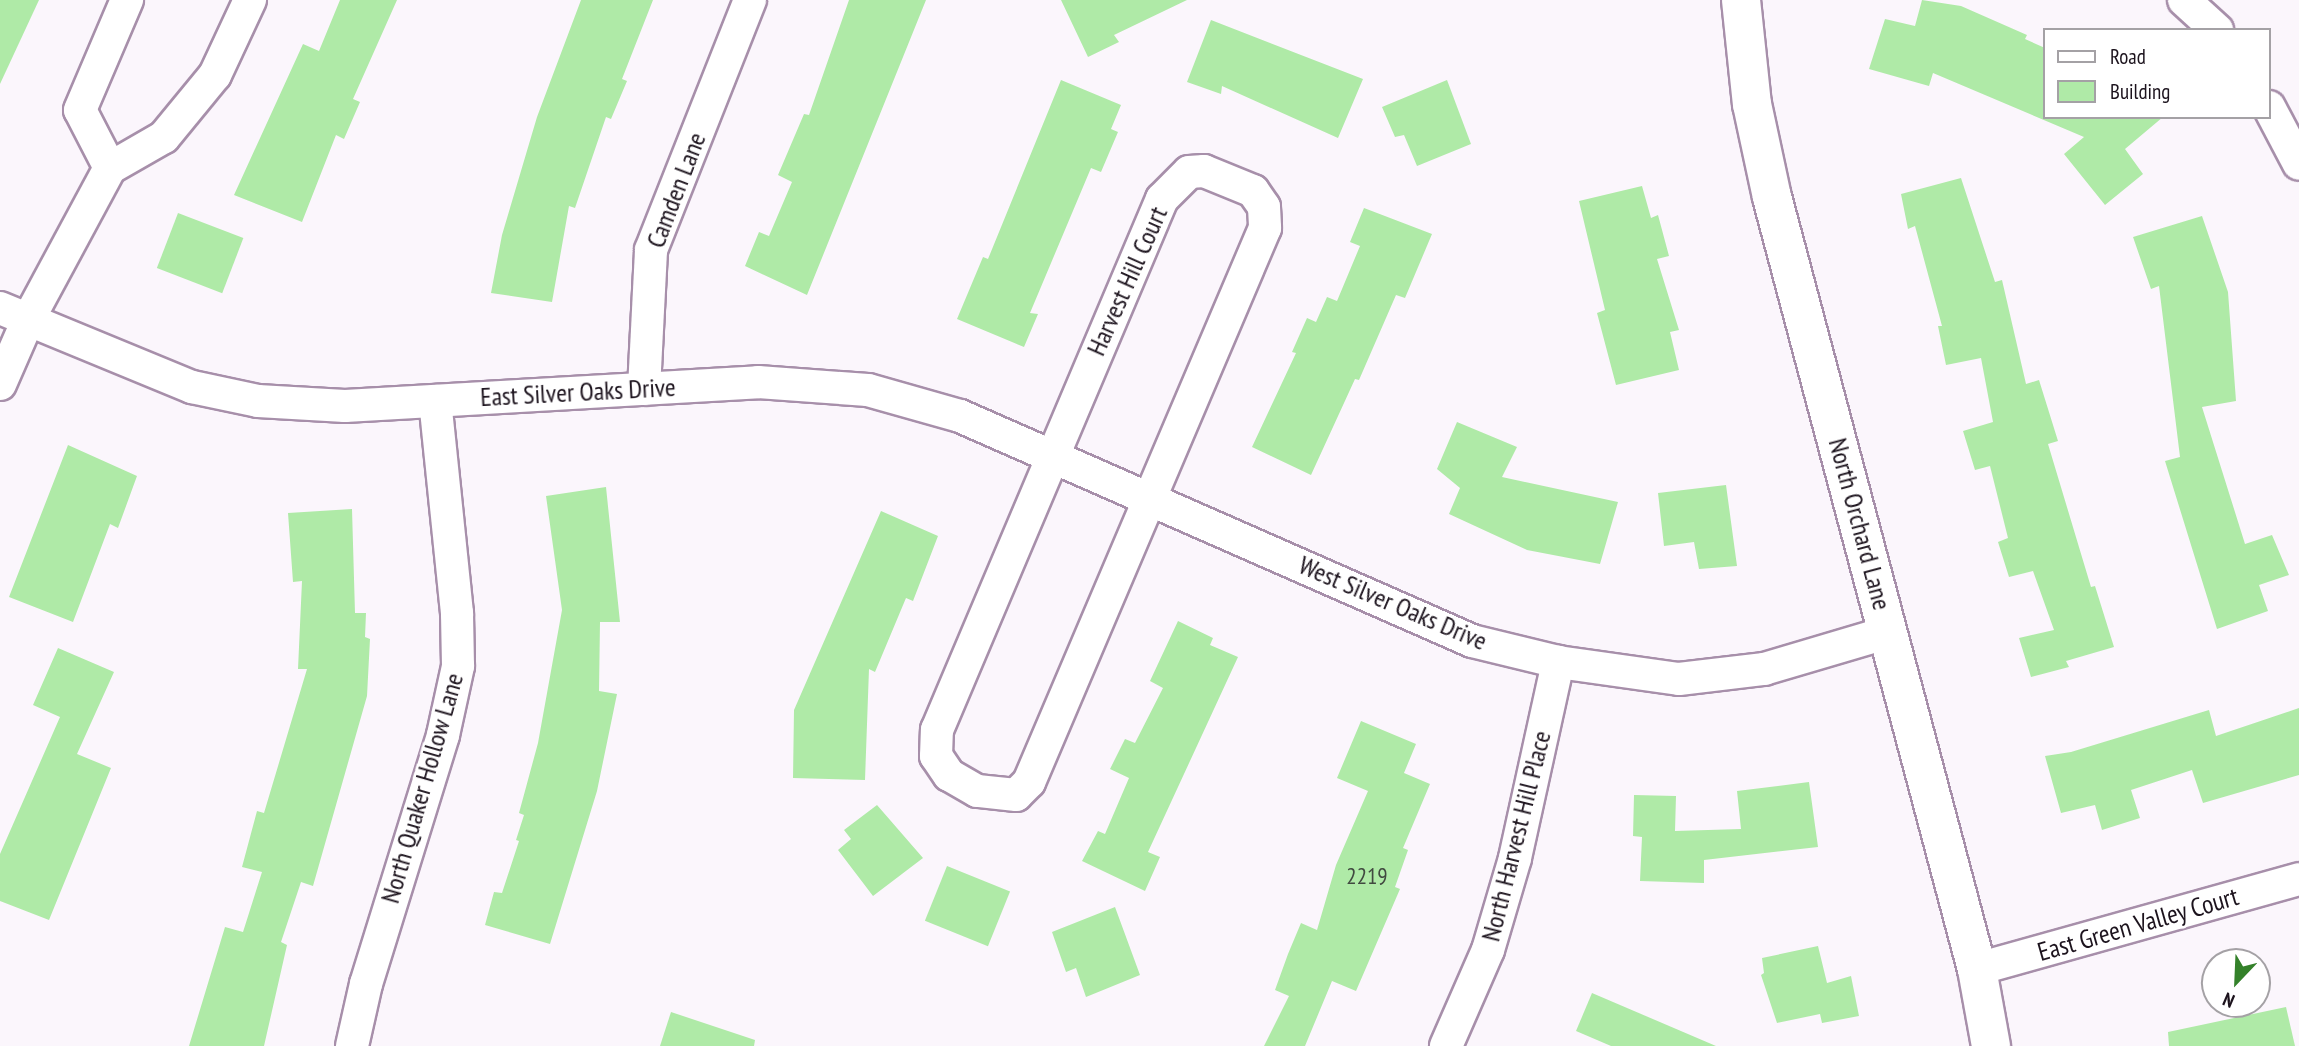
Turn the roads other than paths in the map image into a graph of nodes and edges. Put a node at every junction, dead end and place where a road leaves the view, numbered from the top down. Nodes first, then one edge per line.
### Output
1 (127, 0) edge
2 (250, 0) edge
3 (750, 0) edge
4 (1741, 0) edge
5 (2184, 0) edge
6 (2215, 28) edge
7 (2271, 111) edge
8 (2299, 164) edge
9 (110, 167) junction
10 (14, 314) edge
11 (0, 384) edge
12 (644, 389) junction
13 (435, 401) junction
14 (1052, 455) junction
15 (1152, 498) junction
16 (1889, 632) junction
17 (1558, 662) junction
18 (2299, 879) edge
19 (1977, 969) junction
20 (352, 1046) edge
21 (1446, 1046) edge
22 (1991, 1046) edge

1 - 9 street
2 - 9 street
3 - 12 street, Camden Lane
4 - 16 street, North Orchard Lane
5 - 6 street
7 - 8 street
9 - 10 street
10 - 11 street
10 - 13 street, East Silver Oaks Drive
12 - 13 street, East Silver Oaks Drive
12 - 14 street, East Silver Oaks Drive
13 - 20 street, North Quaker Hollow Lane
14 - 15 street, East Silver Oaks Drive
14 - 15 street, Harvest Hill Court
14 - 15 street, Harvest Hill Court
15 - 17 street, West Silver Oaks Drive
16 - 17 street, West Silver Oaks Drive
16 - 19 street, North Orchard Lane
17 - 21 street, North Harvest Hill Place
18 - 19 street, East Green Valley Court
19 - 22 street, North Orchard Lane

